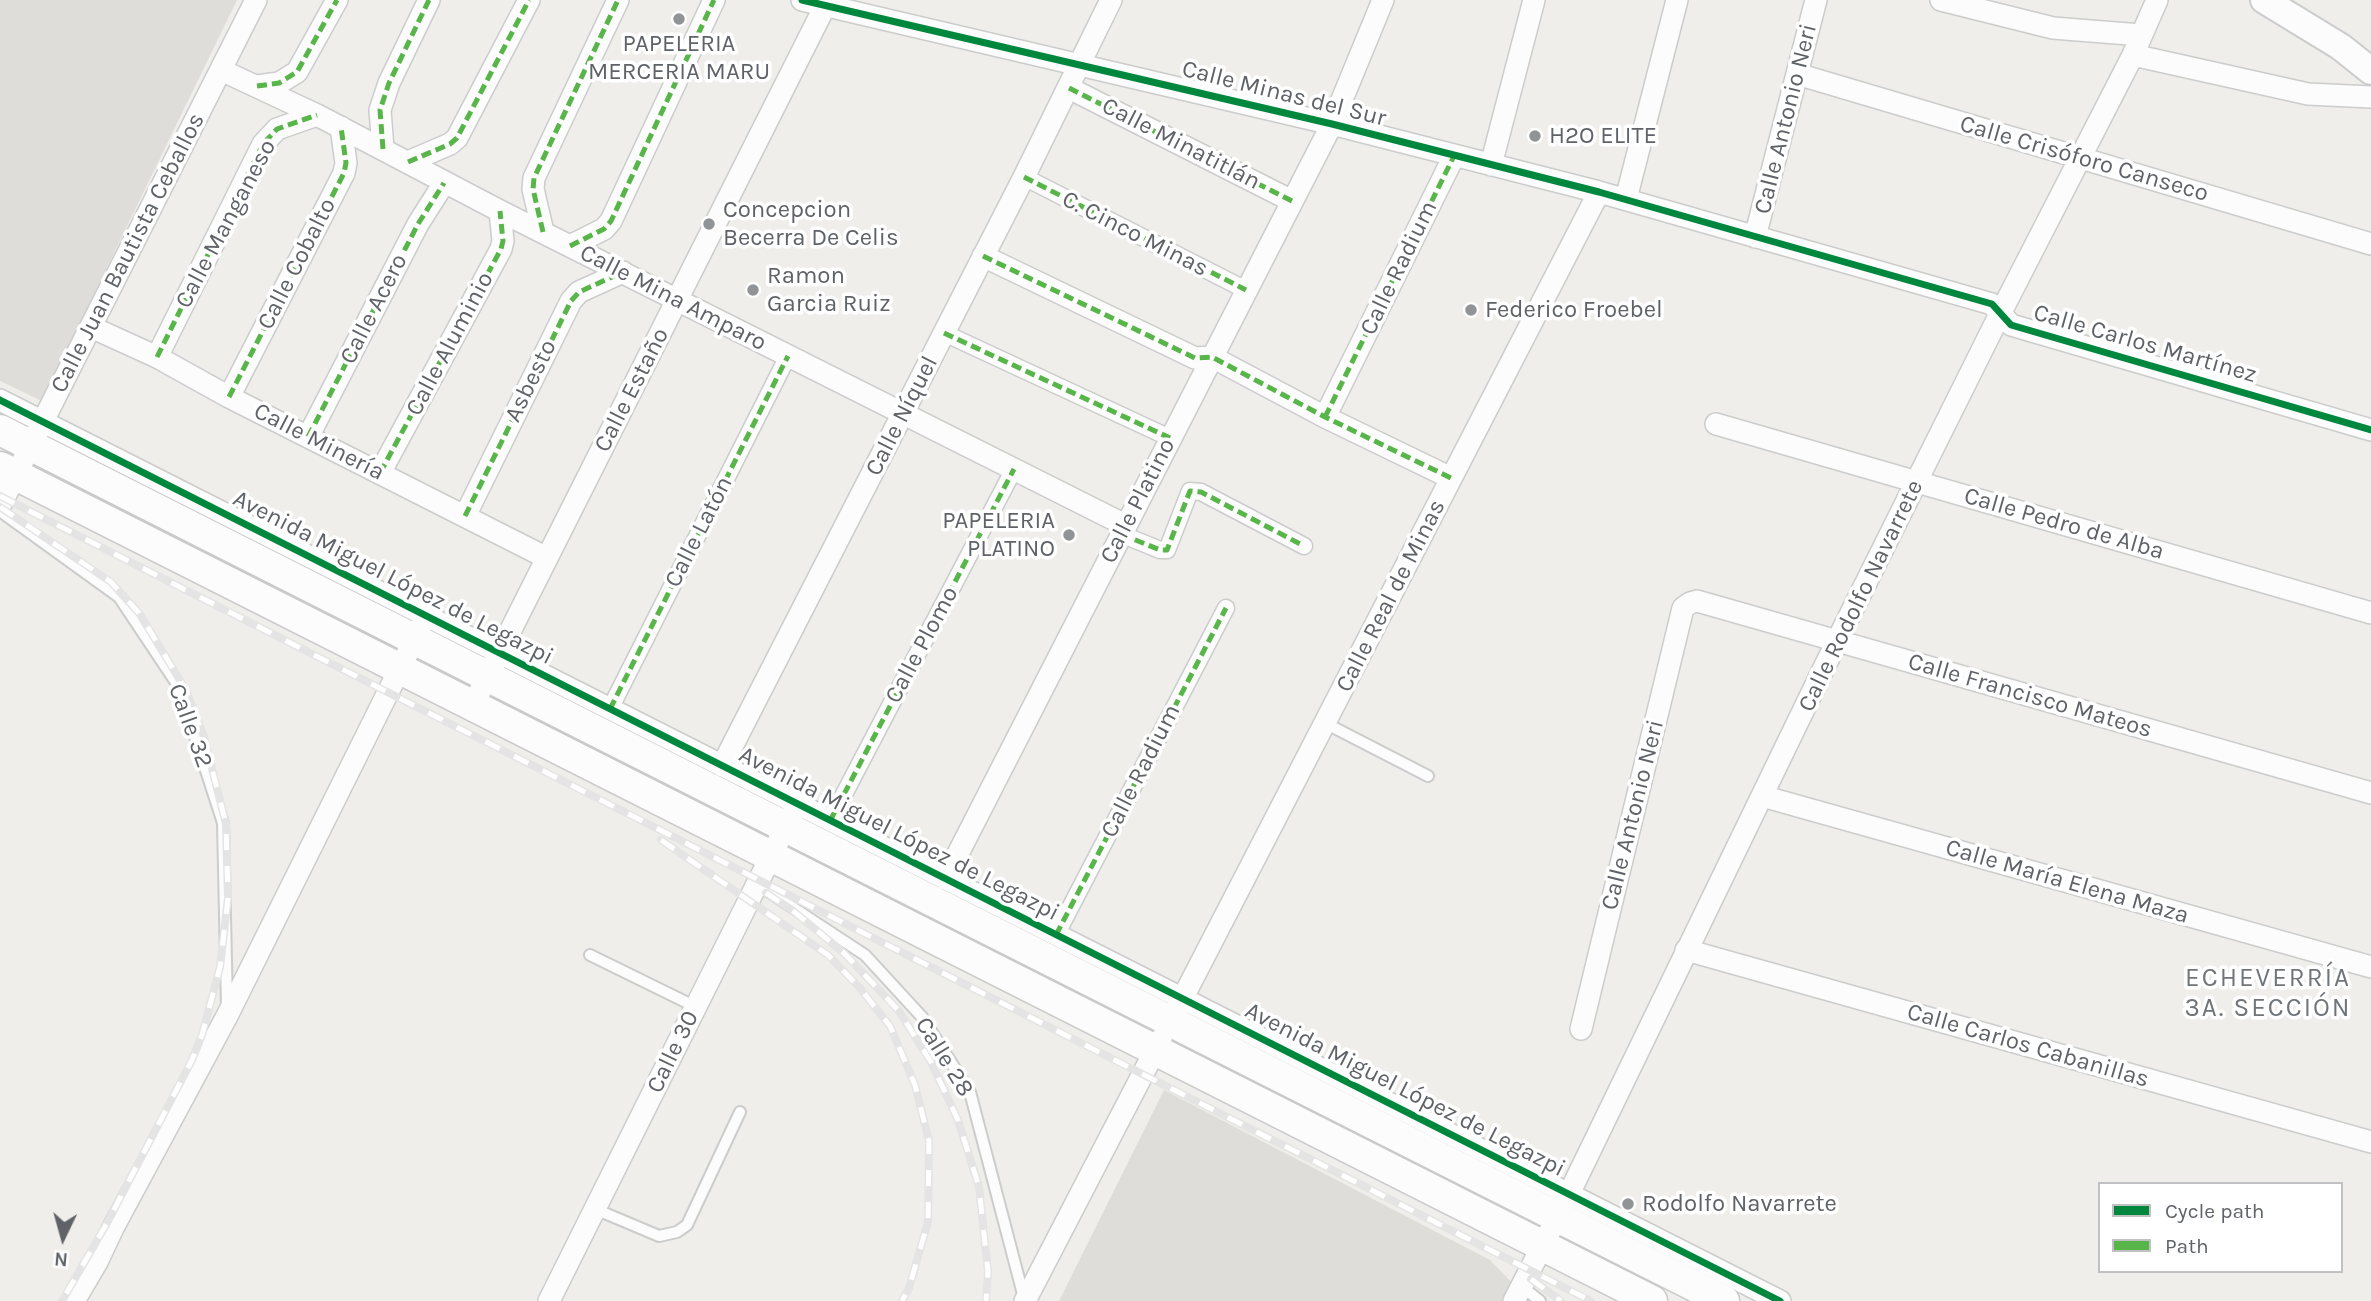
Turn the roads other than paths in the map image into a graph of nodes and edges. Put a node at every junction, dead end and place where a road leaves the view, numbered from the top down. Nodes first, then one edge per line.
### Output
1 (256, 0) edge
2 (337, 0) edge
3 (429, 0) edge
4 (529, 0) edge
5 (618, 0) edge
6 (714, 0) edge
7 (802, 0) edge
8 (1111, 0) edge
9 (1383, 0) edge
10 (1534, 0) edge
11 (1677, 0) edge
12 (1816, 0) edge
13 (1941, 0) edge
14 (2157, 0) edge
15 (2264, 0) edge
16 (826, 3) edge
17 (1984, 5) edge
18 (2141, 35) junction
19 (2133, 55) junction
20 (1080, 65) junction
21 (221, 70) junction
22 (2371, 71) edge
23 (1797, 74) junction
24 (257, 86) junction
25 (1069, 88) junction
26 (2371, 97) edge
27 (317, 115) junction
28 (1332, 124) junction
29 (341, 127) junction
30 (383, 149) junction
31 (1454, 156) junction
32 (2081, 158) junction
33 (408, 162) junction
34 (1491, 165) junction
35 (1024, 177) junction
36 (444, 183) junction
37 (1599, 192) junction
38 (1626, 199) junction
39 (1292, 201) junction
40 (499, 211) junction
41 (543, 232) junction
42 (1755, 237) junction
43 (2371, 244) edge
44 (570, 246) junction
45 (983, 256) junction
46 (623, 272) junction
47 (1246, 290) junction
48 (677, 300) junction
49 (2000, 314) junction
50 (91, 327) junction
51 (944, 333) junction
52 (788, 356) junction
53 (157, 357) junction
54 (1212, 357) junction
55 (229, 397) junction
56 (0, 400) edge
57 (903, 413) junction
58 (1325, 417) junction
59 (1716, 424) dead end
60 (0, 430) edge
61 (2371, 430) edge
62 (37, 434) junction
63 (308, 437) junction
64 (1170, 438) junction
65 (1014, 469) junction
66 (8, 471) edge
67 (380, 473) junction
68 (1451, 478) junction
69 (1918, 481) junction
70 (0, 508) edge
71 (465, 516) junction
72 (1123, 529) junction
73 (1304, 546) dead end
74 (547, 558) junction
75 (1690, 603) joint
76 (1226, 608) dead end
77 (2371, 613) edge
78 (420, 628) junction
79 (1837, 641) junction
80 (493, 665) junction
81 (399, 669) junction
82 (474, 705) junction
83 (610, 709) junction
84 (1325, 723) junction
85 (722, 766) junction
86 (1428, 776) dead end
87 (2371, 793) edge
88 (1762, 796) junction
89 (792, 815) junction
90 (830, 821) junction
91 (771, 855) junction
92 (945, 879) junction
93 (757, 884) junction
94 (1056, 935) junction
95 (1686, 950) junction
96 (590, 955) dead end
97 (2371, 967) edge
98 (696, 1007) junction
99 (1177, 1010) junction
100 (227, 1016) junction
101 (1581, 1029) dead end
102 (1156, 1049) junction
103 (740, 1112) dead end
104 (2371, 1142) edge
105 (1563, 1205) junction
106 (595, 1209) junction
107 (1542, 1245) junction
108 (1517, 1294) edge
109 (74, 1301) edge
110 (549, 1301) edge
111 (1025, 1301) edge
112 (1539, 1301) edge
113 (1652, 1301) edge
114 (1724, 1301) edge
115 (1780, 1301) edge

1 - 21 street, Calle Juan Bautista Ceballos
2 - 24 street
3 - 30 street
4 - 33 street
5 - 41 street
6 - 44 street
7 - 16 street, Calle Minas del Sur
8 - 20 street, Calle Níquel
9 - 28 street, Calle Platino
10 - 34 street
11 - 38 street
12 - 23 street, Calle Antonio Neri
13 - 17 street
14 - 18 street, Calle Rodolfo Navarrete
15 - 22 street
16 - 20 street, Calle Minas del Sur
16 - 48 street, Calle Estaño
17 - 18 street
18 - 19 street, Calle Rodolfo Navarrete
19 - 26 street
19 - 32 street, Calle Rodolfo Navarrete
20 - 25 street, Calle Níquel
20 - 28 street, Calle Minas del Sur
21 - 24 street, Calle Mina Amparo
21 - 50 street, Calle Juan Bautista Ceballos
23 - 32 street, Calle Crisóforo Canseco
23 - 42 street, Calle Antonio Neri
24 - 27 street, Calle Mina Amparo
25 - 35 street, Calle Níquel
25 - 39 street, Calle Minatitlán
27 - 29 street, Calle Mina Amparo
27 - 53 street, Calle Manganeso
28 - 31 street, Calle Minas del Sur
28 - 39 street, Calle Platino
29 - 30 street, Calle Mina Amparo
29 - 55 street, Calle Cobalto
30 - 33 street, Calle Mina Amparo
31 - 34 street, Calle Minas del Sur
31 - 58 street, Calle Radium
32 - 43 street, Calle Crisóforo Canseco
32 - 49 street, Calle Rodolfo Navarrete
33 - 36 street, Calle Mina Amparo
34 - 37 street, Calle Minas del Sur
35 - 45 street, Calle Níquel
35 - 47 street, C. Cinco Minas
36 - 40 street, Calle Mina Amparo
36 - 63 street, Calle Acero
37 - 38 street, Calle Minas del Sur
37 - 68 street, Calle Real de Minas
38 - 42 street, Calle Minas del Sur
39 - 47 street, Calle Platino
40 - 41 street, Calle Mina Amparo
40 - 67 street, Calle Aluminio
41 - 44 street, Calle Mina Amparo
42 - 49 street, Calle Carlos Martínez
44 - 46 street, Calle Mina Amparo
45 - 51 street, Calle Níquel
45 - 54 street
46 - 48 street, Calle Mina Amparo
46 - 71 street, Asbesto
47 - 54 street, Calle Platino
48 - 52 street, Calle Mina Amparo
48 - 74 street, Calle Estaño
49 - 61 street, Calle Carlos Martínez
49 - 69 street, Calle Rodolfo Navarrete
50 - 53 street, Calle Minería
50 - 62 street, Calle Juan Bautista Ceballos
51 - 57 street, Calle Níquel
51 - 64 street
52 - 57 street, Calle Mina Amparo
52 - 83 street, Calle Latón
53 - 55 street, Calle Minería
54 - 58 street
54 - 64 street, Calle Platino
55 - 63 street, Calle Minería
56 - 62 street, Avenida Miguel López de Legazpi
57 - 65 street, Calle Mina Amparo
57 - 85 street, Calle Níquel
58 - 68 street
59 - 69 street, Calle Pedro de Alba
60 - 62 main road, Avenida Miguel López de Legazpi
62 - 66 street, Calle Juan Bautista Ceballos
62 - 78 main road, Avenida Miguel López de Legazpi
63 - 67 street, Calle Minería
64 - 72 street, Calle Platino
65 - 72 street, Calle Mina Amparo
65 - 90 street, Calle Plomo
66 - 70 street, Calle Juan Bautista Ceballos
66 - 81 main road
67 - 71 street, Calle Minería
68 - 84 street, Calle Real de Minas
69 - 77 street, Calle Pedro de Alba
69 - 79 street, Calle Rodolfo Navarrete
70 - 100 lane, Calle 32
71 - 74 street, Calle Minería
72 - 73 street, Calle Mina Amparo
72 - 92 street, Calle Platino
74 - 80 street, Calle Estaño
75 - 79 street, Calle Francisco Mateos
75 - 101 street, Calle Antonio Neri
76 - 94 street, Calle Radium
78 - 80 main road, Avenida Miguel López de Legazpi
78 - 81 street, Calle 32
79 - 87 street, Calle Francisco Mateos
79 - 88 street, Calle Rodolfo Navarrete
80 - 82 street, Calle Estaño
80 - 83 street, Avenida Miguel López de Legazpi
80 - 89 main road, Avenida Miguel López de Legazpi
81 - 82 main road
81 - 100 street, Calle 32
82 - 91 main road
83 - 85 street, Avenida Miguel López de Legazpi
84 - 86 lane
84 - 99 street, Calle Real de Minas
85 - 89 street, Avenida Miguel López de Legazpi
88 - 95 street, Calle Rodolfo Navarrete
88 - 97 street, Calle María Elena Maza
89 - 90 street, Avenida Miguel López de Legazpi
89 - 91 street, Calle 30
89 - 99 main road, Avenida Miguel López de Legazpi
90 - 92 street, Avenida Miguel López de Legazpi
91 - 93 street, Calle 30
91 - 102 main road
92 - 94 street, Avenida Miguel López de Legazpi
93 - 98 street, Calle 30
93 - 111 lane, Calle 28
94 - 99 street, Avenida Miguel López de Legazpi
95 - 104 street, Calle Carlos Cabanillas
95 - 105 street, Calle Rodolfo Navarrete
96 - 98 lane
98 - 106 street, Calle 30
99 - 102 street, Calle Real de Minas
99 - 105 main road, Avenida Miguel López de Legazpi
100 - 109 street, Calle 32
102 - 107 main road
102 - 111 street, Calle 28
103 - 106 lane
105 - 107 street, Calle Rodolfo Navarrete
105 - 114 main road, Avenida Miguel López de Legazpi
105 - 115 street, Avenida Miguel López de Legazpi
106 - 110 street, Calle 30
107 - 108 street, Calle Rodolfo Navarrete
107 - 113 main road
108 - 112 lane

